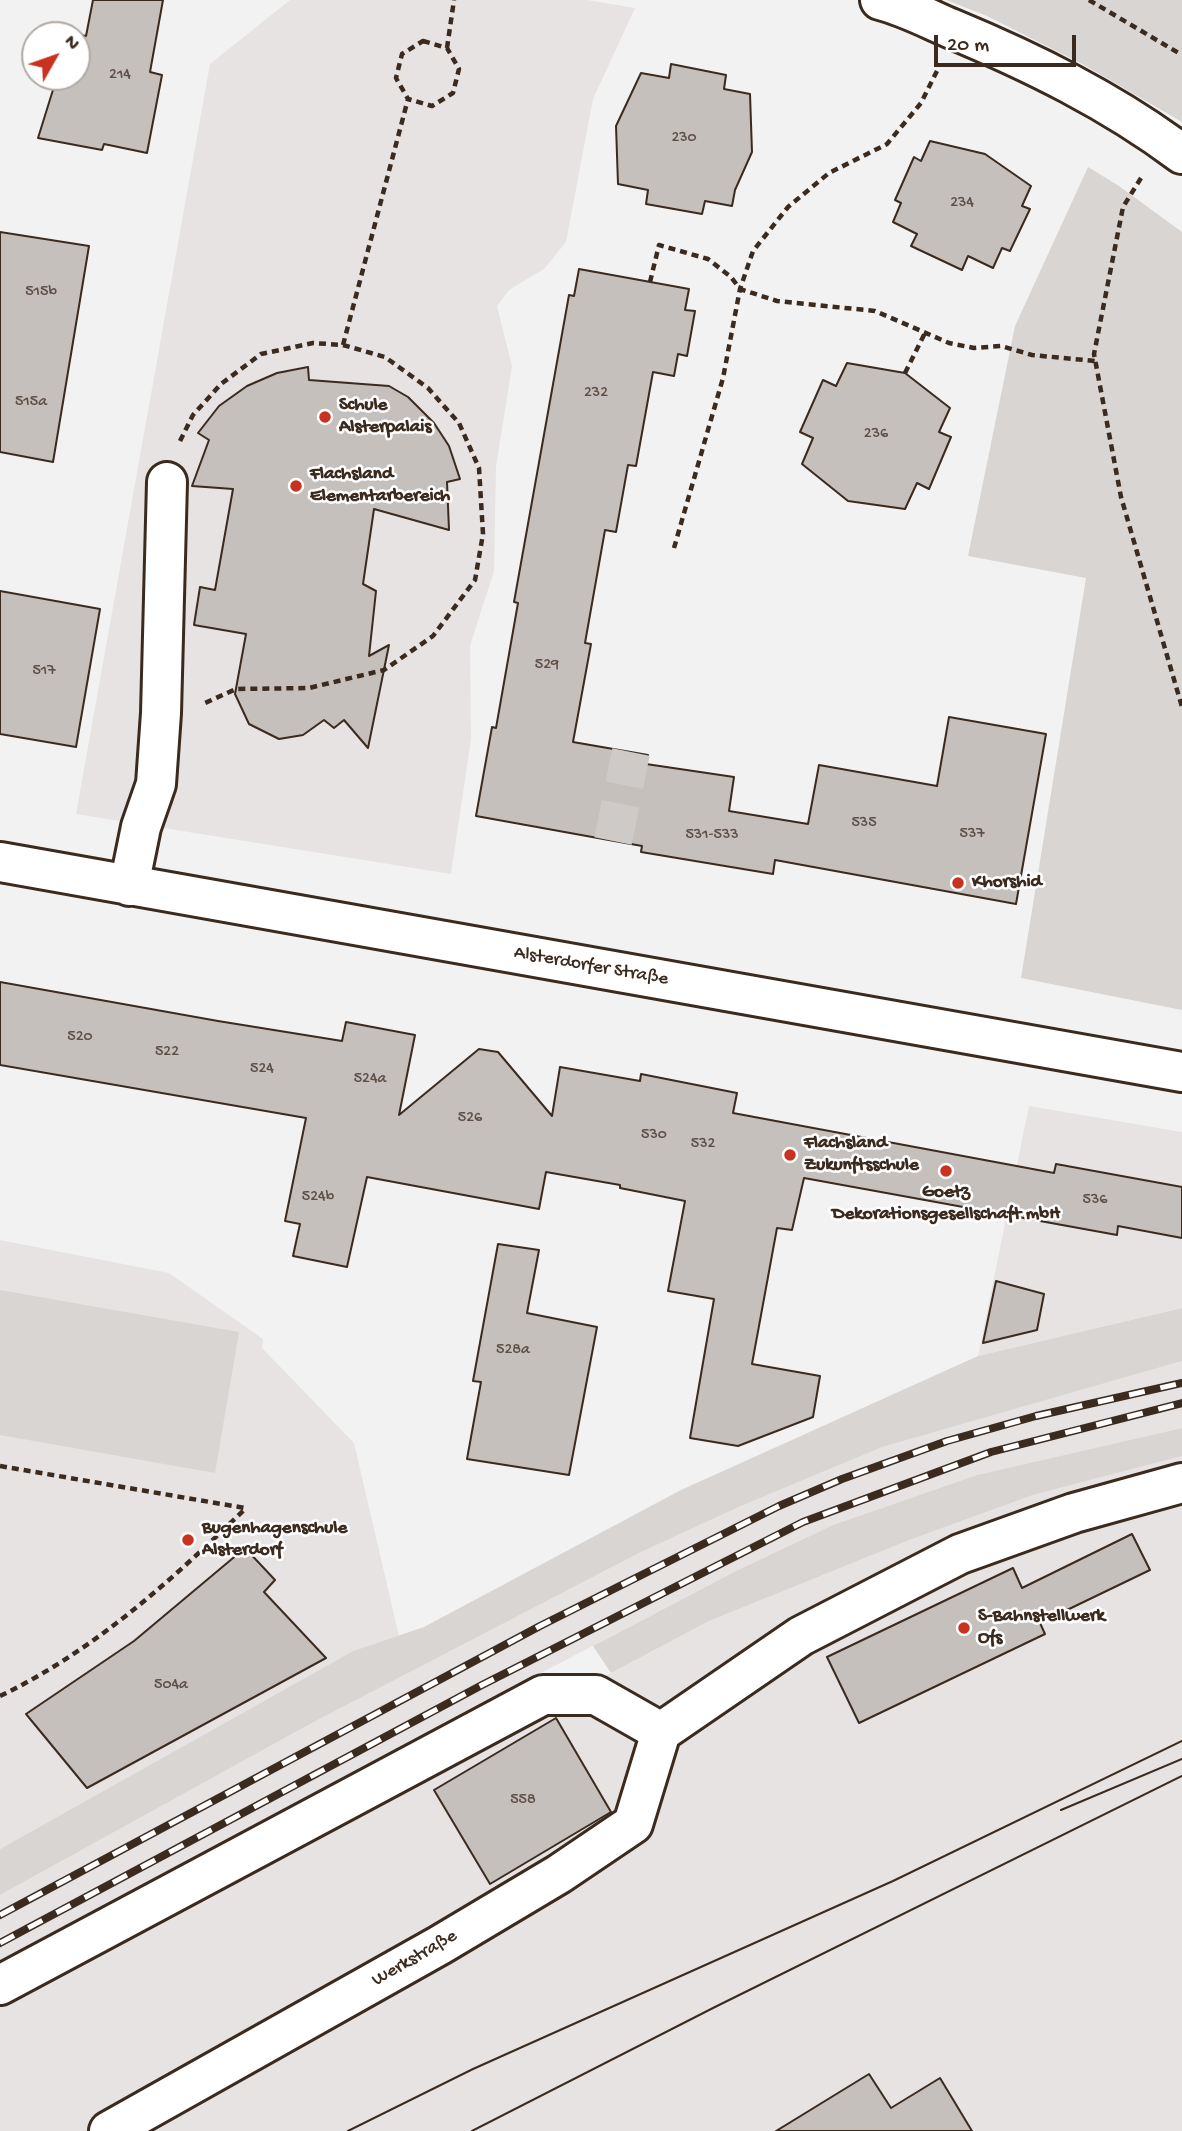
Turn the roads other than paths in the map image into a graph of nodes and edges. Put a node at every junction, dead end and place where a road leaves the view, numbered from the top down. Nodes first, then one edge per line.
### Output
1 (880, 0) edge
2 (1182, 154) edge
3 (167, 482) road end
4 (0, 862) edge
5 (129, 886) junction
6 (1182, 1072) edge
7 (1182, 1483) edge
8 (661, 1732) junction
9 (0, 1985) edge
10 (108, 2131) edge

1 - 2 street
3 - 5 street
4 - 5 street, Alsterdorfer Straße
5 - 6 street, Alsterdorfer Straße
7 - 8 street
8 - 9 street
8 - 10 street, Werkstraße

